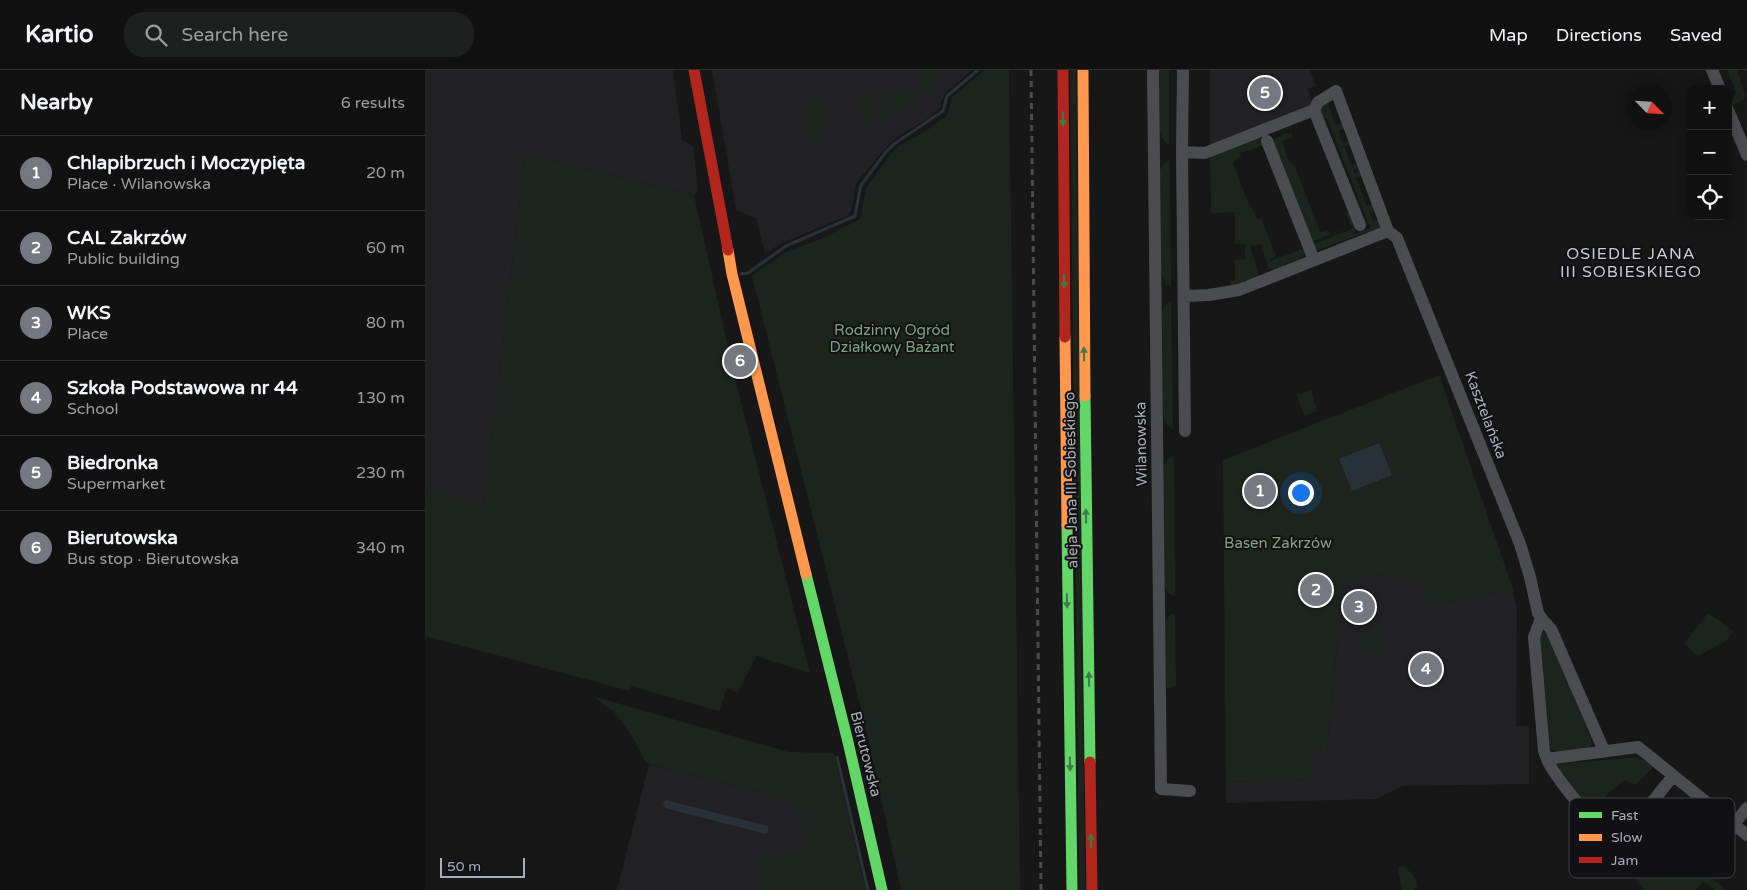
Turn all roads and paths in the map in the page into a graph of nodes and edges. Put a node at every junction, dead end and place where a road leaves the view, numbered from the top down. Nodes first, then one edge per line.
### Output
1 (694, 70) edge
2 (1063, 70) edge
3 (1083, 70) edge
4 (1153, 70) edge
5 (1183, 70) edge
6 (1712, 70) edge
7 (1718, 85) edge
8 (1314, 110) junction
9 (1732, 119) edge
10 (1267, 141) dead end
11 (1182, 152) junction
12 (1747, 155) edge
13 (1360, 225) dead end
14 (1388, 230) junction
15 (1314, 260) junction
16 (1184, 296) junction
17 (1185, 432) dead end
18 (1541, 618) junction
19 (1604, 751) junction
20 (1547, 759) junction
21 (1673, 776) junction
22 (1190, 791) dead end
23 (1576, 798) edge
24 (1655, 798) edge
25 (1701, 798) edge
26 (1747, 808) edge
27 (1735, 823) edge
28 (1735, 825) edge
29 (1747, 835) edge
30 (882, 890) edge
31 (1072, 890) edge
32 (1091, 890) edge

1 - 30 main road, Bierutowska
2 -> 31 main road, aleja Jana III Sobieskiego
32 -> 3 main road, aleja Jana III Sobieskiego
4 - 22 street, Wilanowska
5 - 11 street
6 - 7 street
8 - 11 street
8 - 13 street
8 - 14 street, Kasztelańska
9 - 12 street
10 - 15 street
11 - 16 street
14 - 15 street
14 - 18 street, Kasztelańska
15 - 16 street
16 - 17 street
18 - 19 street, Kasztelańska
18 - 20 street
19 - 20 street
19 - 21 street
20 - 23 street
21 - 24 street
21 - 25 street
26 - 27 street
28 - 29 street

